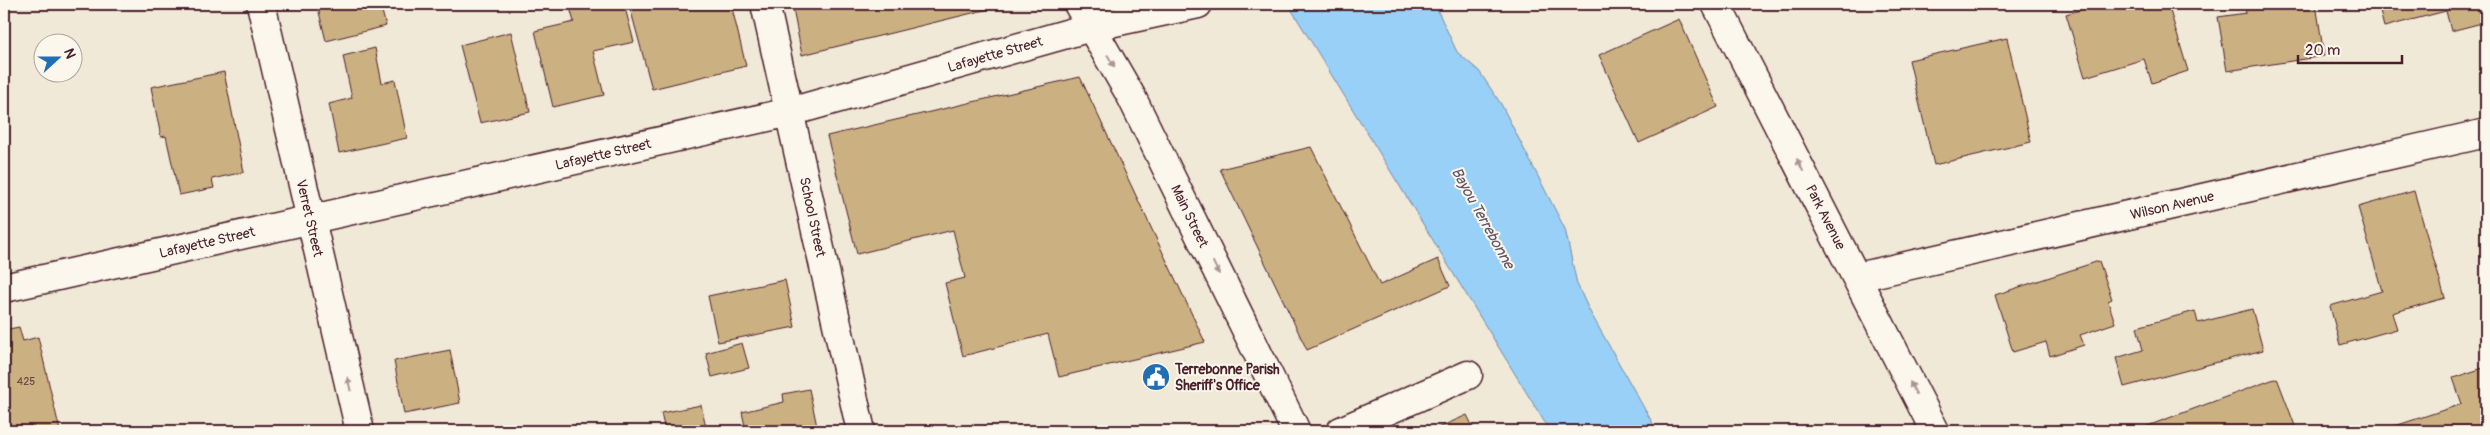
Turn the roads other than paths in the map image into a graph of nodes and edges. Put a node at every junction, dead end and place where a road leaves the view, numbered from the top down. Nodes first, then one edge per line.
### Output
1 (261, 4) edge
2 (765, 4) edge
3 (1078, 4) edge
4 (1198, 4) edge
5 (1716, 4) edge
6 (1091, 27) junction
7 (790, 112) junction
8 (2486, 132) edge
9 (310, 219) junction
10 (1858, 277) junction
11 (4, 288) edge
12 (1468, 374) dead end
13 (360, 431) edge
14 (861, 431) edge
15 (1296, 431) edge
16 (1341, 431) edge
17 (1935, 431) edge

1 - 9 street, Verret Street
2 - 7 street, School Street
3 - 6 street, Main Street
4 - 6 street, Lafayette Street
10 -> 5 street, Park Avenue
6 - 7 street, Lafayette Street
6 -> 15 street, Main Street
7 - 9 street, Lafayette Street
7 - 14 street, School Street
8 - 10 street, Wilson Avenue
9 - 11 street, Lafayette Street
13 -> 9 street, Verret Street
17 -> 10 street, Park Avenue
12 - 16 street

